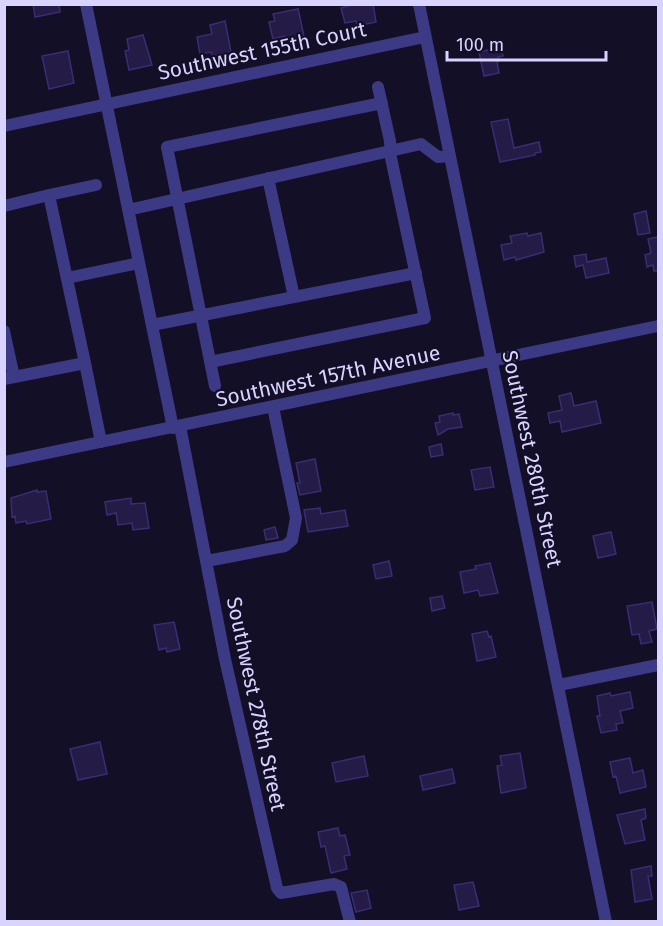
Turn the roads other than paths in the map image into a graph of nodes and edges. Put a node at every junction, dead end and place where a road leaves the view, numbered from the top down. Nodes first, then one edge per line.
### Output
1 (86, 4) edge
2 (419, 4) edge
3 (425, 37) junction
4 (378, 87) dead end
5 (382, 103) junction
6 (106, 104) junction
7 (4, 126) edge
8 (391, 150) junction
9 (449, 156) junction
10 (268, 178) junction
11 (96, 185) dead end
12 (49, 195) junction
13 (177, 200) junction
14 (4, 206) edge
15 (128, 210) junction
16 (139, 263) junction
17 (416, 273) junction
18 (67, 278) junction
19 (294, 297) junction
20 (201, 316) junction
21 (152, 326) junction
22 (658, 326) edge
23 (4, 331) edge
24 (492, 361) junction
25 (210, 362) junction
26 (85, 363) junction
27 (9, 378) edge
28 (215, 386) dead end
29 (273, 407) junction
30 (176, 427) junction
31 (102, 442) junction
32 (4, 462) edge
33 (207, 561) junction
34 (658, 664) edge
35 (559, 685) junction
36 (350, 921) edge
37 (606, 921) edge

1 - 6 street
2 - 3 street, Southwest 280th Street
3 - 6 street, Southwest 155th Court
3 - 9 street, Southwest 280th Street
4 - 5 street
5 - 8 street
5 - 13 street
6 - 7 street, Southwest 155th Court
6 - 15 street, Southwest 278th Street
8 - 9 street
8 - 10 street
8 - 17 street
9 - 24 street, Southwest 280th Street
10 - 13 street
10 - 19 street
11 - 12 street
12 - 14 street
12 - 18 street
13 - 15 street
13 - 20 street
15 - 16 street, Southwest 278th Street
16 - 18 street
16 - 21 street, Southwest 278th Street
17 - 19 street
17 - 25 street
18 - 26 street
19 - 20 street
20 - 21 street
20 - 25 street
21 - 30 street, Southwest 278th Street
22 - 24 street, Southwest 157th Avenue
23 - 27 street
24 - 29 street, Southwest 157th Avenue
24 - 35 street, Southwest 280th Street
25 - 28 street
26 - 27 street
26 - 31 street
29 - 30 street, Southwest 157th Avenue
29 - 33 street
30 - 31 street, Southwest 157th Avenue
30 - 33 street, Southwest 278th Street
31 - 32 street, Southwest 157th Avenue
33 - 36 street, Southwest 278th Street
34 - 35 street
35 - 37 street, Southwest 280th Street

